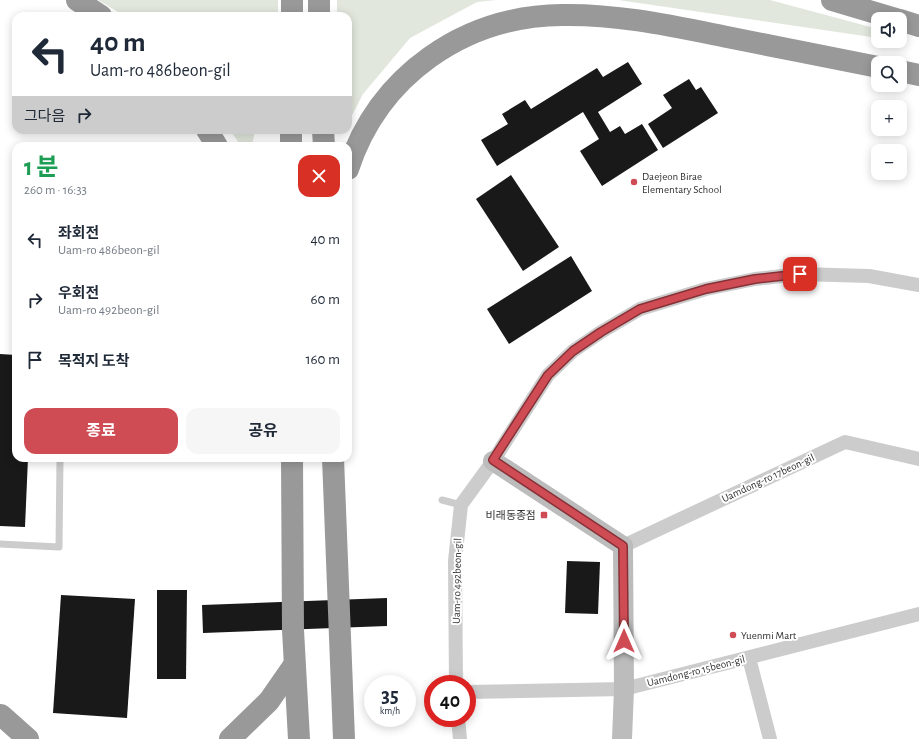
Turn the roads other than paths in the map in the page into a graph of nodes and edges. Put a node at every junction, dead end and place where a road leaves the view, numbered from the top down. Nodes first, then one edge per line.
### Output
1 (77, 0) edge
2 (292, 0) edge
3 (318, 0) edge
4 (832, 0) edge
5 (95, 12) edge
6 (292, 12) edge
7 (319, 12) edge
8 (872, 12) edge
9 (907, 22) edge
10 (919, 26) edge
11 (871, 66) edge
12 (907, 72) edge
13 (919, 75) edge
14 (352, 158) edge
15 (919, 285) edge
16 (919, 459) edge
17 (493, 460) junction
18 (60, 462) edge
19 (292, 462) edge
20 (334, 462) edge
21 (442, 500) dead end
22 (461, 505) junction
23 (0, 544) edge
24 (623, 546) junction
25 (919, 614) edge
26 (749, 658) junction
27 (294, 665) junction
28 (456, 675) edge
29 (624, 689) junction
30 (476, 692) edge
31 (1, 713) edge
32 (459, 727) edge
33 (28, 739) edge
34 (230, 739) edge
35 (299, 739) edge
36 (344, 739) edge
37 (460, 739) edge
38 (622, 739) edge
39 (770, 739) edge

1 - 5 highway
2 - 6 highway
3 - 7 highway
4 - 8 highway
9 - 10 highway
11 - 14 highway
12 - 13 highway
15 - 17 street, Uam-ro 492beon-gil
16 - 24 street, Uamdong-ro 17beon-gil
17 - 22 street, Uam-ro 492beon-gil
17 - 24 street
18 - 23 lane
19 - 27 highway
20 - 36 highway
21 - 22 lane
22 - 28 street, Uam-ro 492beon-gil
24 - 29 street
25 - 26 street, Uamdong-ro 15beon-gil
26 - 29 street, Uamdong-ro 15beon-gil
26 - 39 street
27 - 34 highway
27 - 35 highway
29 - 30 street, Uamdong-ro 15beon-gil
29 - 38 street
31 - 33 highway
32 - 37 street

